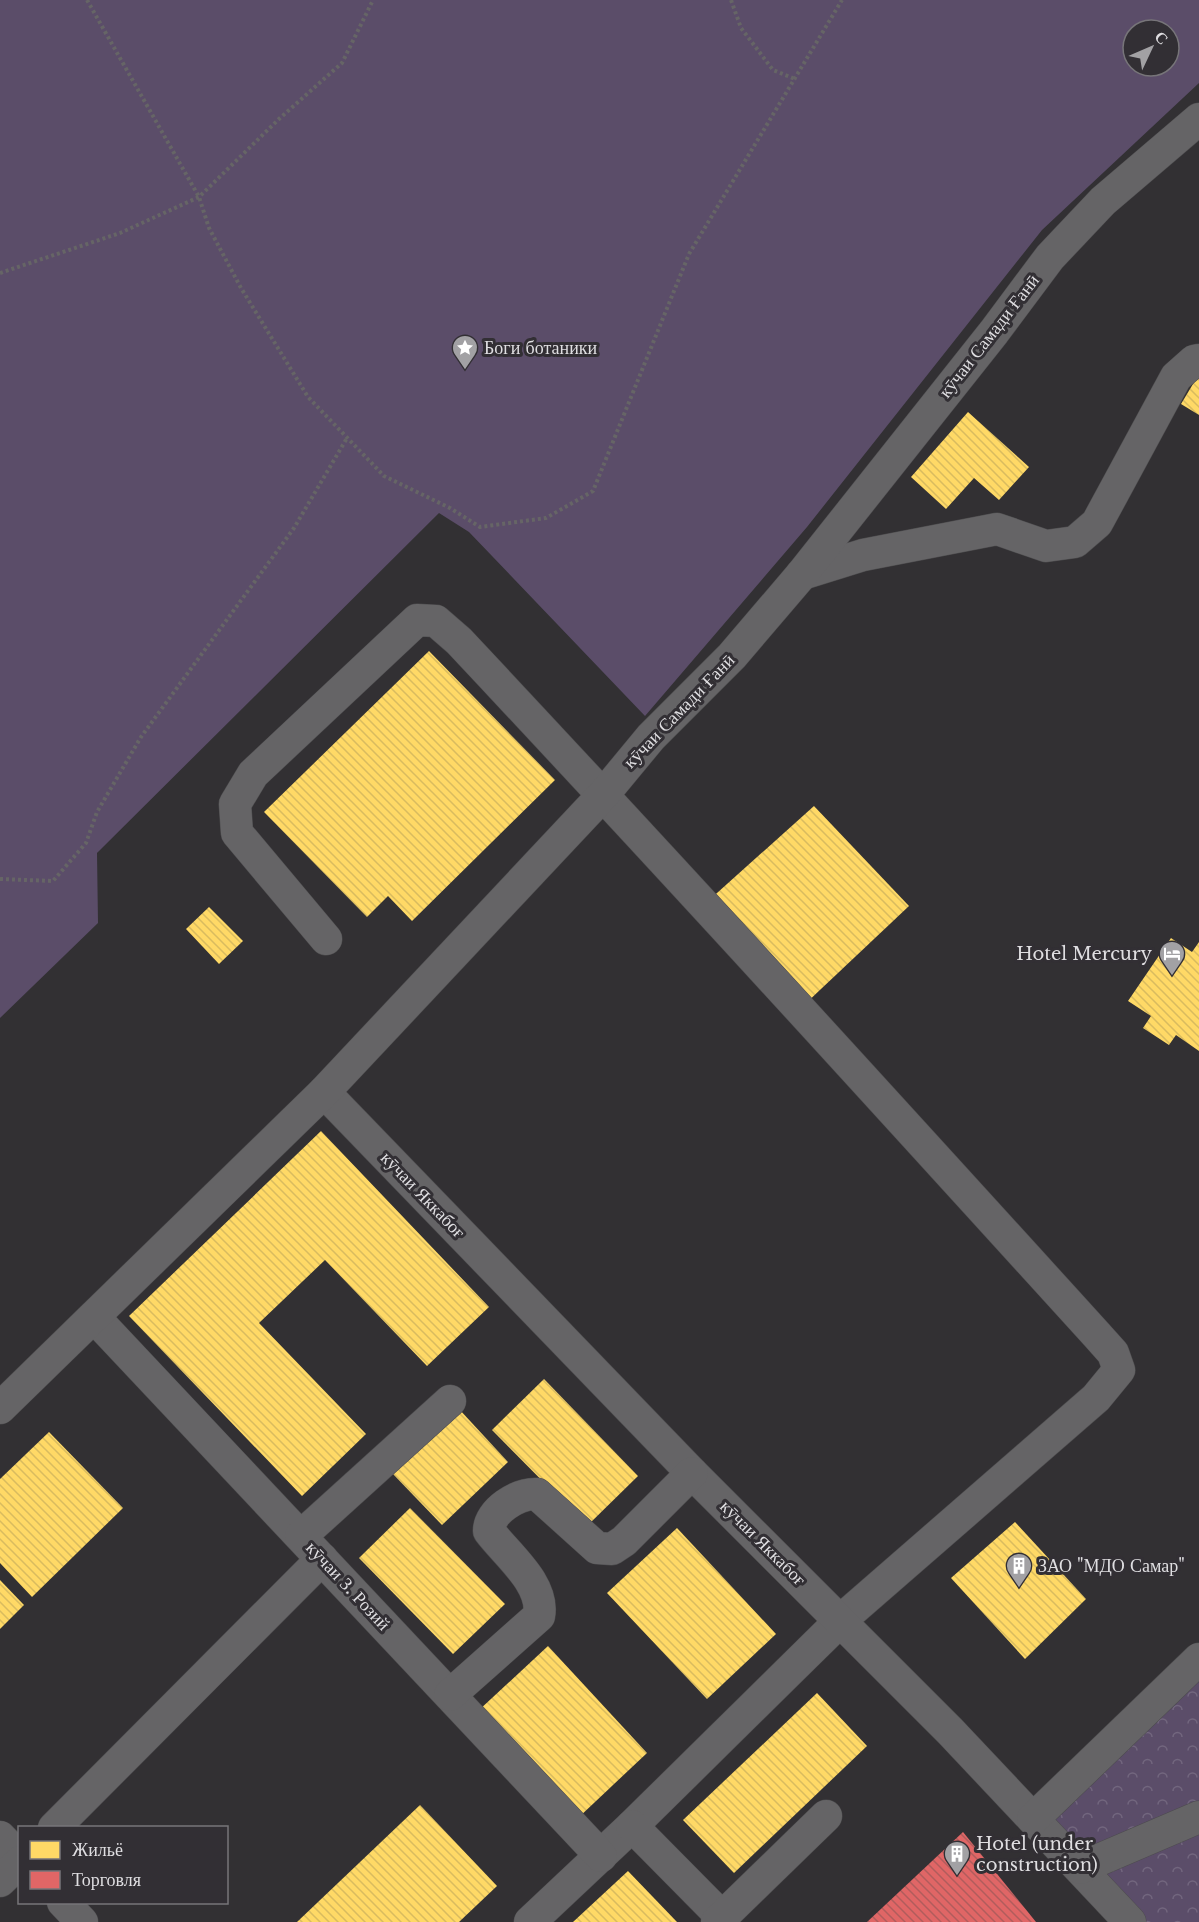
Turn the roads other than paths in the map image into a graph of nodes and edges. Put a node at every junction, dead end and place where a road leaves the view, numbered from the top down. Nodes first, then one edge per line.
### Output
1 (1199, 119) edge
2 (1199, 360) edge
3 (802, 573) junction
4 (603, 795) junction
5 (326, 939) dead end
6 (324, 1092) junction
7 (94, 1317) junction
8 (450, 1401) dead end
9 (0, 1408) edge
10 (692, 1473) junction
11 (301, 1536) junction
12 (322, 1559) junction
13 (841, 1620) junction
14 (1199, 1659) edge
15 (450, 1695) junction
16 (826, 1816) dead end
17 (1199, 1817) edge
18 (1034, 1819) junction
19 (55, 1826) edge
20 (632, 1826) junction
21 (0, 1838) edge
22 (601, 1857) junction
23 (18, 1858) edge
24 (18, 1862) edge
25 (1080, 1868) junction
26 (0, 1881) edge
27 (65, 1904) edge
28 (719, 1919) edge
29 (82, 1922) edge
30 (530, 1922) edge
31 (1130, 1922) edge

1 - 3 street, кӯчаи Самади Ғанӣ
2 - 3 street
3 - 4 street, кӯчаи Самади Ғанӣ
4 - 5 street
4 - 6 street, кӯчаи Самади Ғанӣ
4 - 13 street
6 - 7 street
6 - 10 street, кӯчаи Яккабоғ
7 - 9 street
7 - 11 street, кӯчаи З. Розий
8 - 11 street
10 - 13 street, кӯчаи Яккабоғ
10 - 15 street
11 - 12 street, кӯчаи З. Розий
12 - 15 street, кӯчаи З. Розий
12 - 19 street
13 - 18 street, кӯчаи Яккабоғ
13 - 20 street
14 - 18 street
15 - 22 street, кӯчаи З. Розий
16 - 28 street
17 - 25 street
18 - 25 street, кӯчаи Яккабоғ
20 - 22 street
20 - 28 street
21 - 23 street
22 - 30 street
24 - 26 street
25 - 31 street, кӯчаи Яккабоғ
27 - 29 street

